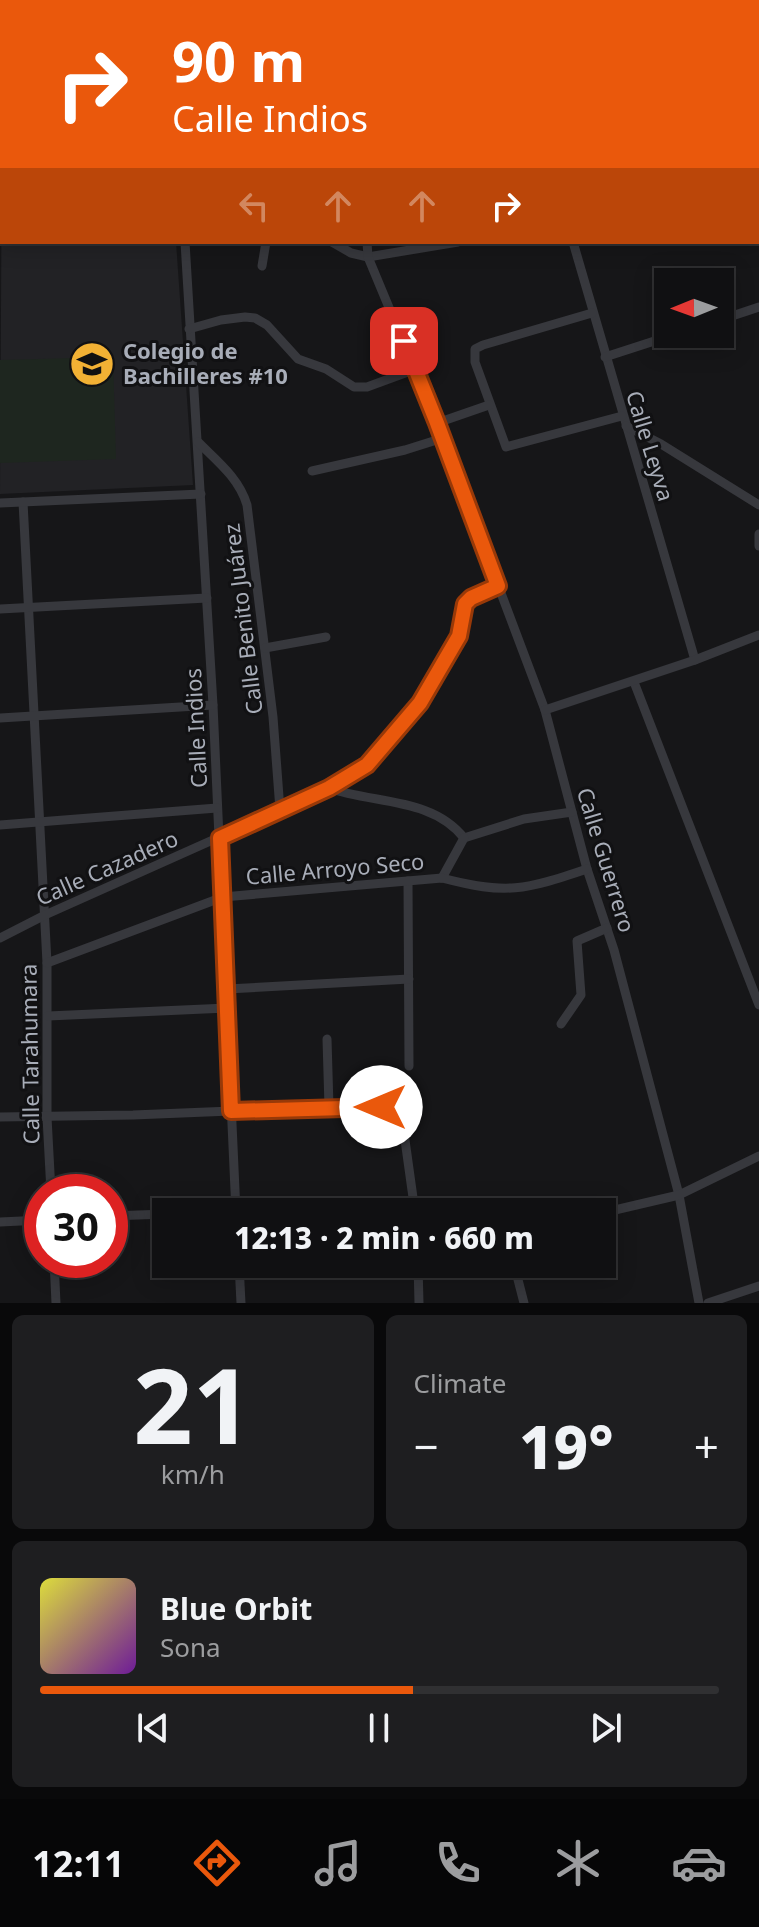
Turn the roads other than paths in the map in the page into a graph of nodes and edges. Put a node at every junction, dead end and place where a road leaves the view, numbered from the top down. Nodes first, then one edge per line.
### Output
1 (185, 244) edge
2 (266, 244) edge
3 (335, 244) edge
4 (367, 244) edge
5 (446, 244) edge
6 (574, 244) edge
7 (368, 257) junction
8 (262, 266) dead end
9 (759, 307) edge
10 (592, 313) junction
11 (734, 315) edge
12 (189, 329) junction
13 (654, 341) edge
14 (605, 357) junction
15 (416, 369) junction
16 (489, 405) junction
17 (624, 421) junction
18 (437, 423) junction
19 (443, 438) junction
20 (197, 442) junction
21 (312, 471) dead end
22 (201, 494) junction
23 (23, 502) junction
24 (0, 503) edge
25 (759, 505) edge
26 (759, 534) edge
27 (759, 546) edge
28 (498, 586) junction
29 (207, 598) junction
30 (29, 607) junction
31 (0, 609) edge
32 (759, 635) edge
33 (326, 637) dead end
34 (265, 648) junction
35 (695, 660) junction
36 (634, 682) junction
37 (213, 705) junction
38 (545, 710) junction
39 (33, 716) junction
40 (0, 718) edge
41 (329, 788) junction
42 (217, 808) junction
43 (280, 810) junction
44 (572, 812) junction
45 (39, 823) junction
46 (0, 825) edge
47 (220, 838) junction
48 (464, 838) junction
49 (587, 869) junction
50 (442, 878) junction
51 (408, 881) junction
52 (223, 897) junction
53 (45, 915) junction
54 (0, 928) edge
55 (607, 928) junction
56 (16, 929) junction
57 (0, 938) edge
58 (47, 963) junction
59 (409, 979) junction
60 (227, 989) junction
61 (759, 1005) edge
62 (227, 1008) junction
63 (48, 1016) junction
64 (561, 1024) dead end
65 (327, 1039) dead end
66 (409, 1066) dead end
67 (329, 1107) junction
68 (231, 1111) junction
69 (0, 1117) edge
70 (47, 1117) junction
71 (759, 1156) edge
72 (50, 1174) edge
73 (679, 1195) junction
74 (235, 1198) edge
75 (413, 1198) edge
76 (616, 1210) edge
77 (152, 1214) edge
78 (128, 1215) edge
79 (24, 1221) edge
80 (0, 1222) edge
81 (55, 1278) edge
82 (240, 1278) edge
83 (418, 1278) edge
84 (518, 1278) edge
85 (759, 1286) edge
86 (56, 1303) edge
87 (241, 1303) edge
88 (419, 1303) edge
89 (524, 1303) edge
90 (699, 1303) edge
91 (708, 1303) edge

1 - 12 street, Calle Indios
2 - 8 street
3 - 7 street
4 - 7 street, Calle Guerrero
5 - 7 street
6 - 10 street, Calle Leyva
7 - 15 street, Calle Guerrero
9 - 11 street
10 - 14 street, Calle Leyva
10 - 16 street
12 - 15 street
12 - 20 street, Calle Indios
13 - 14 street
14 - 17 street, Calle Leyva
15 - 18 street, Calle Guerrero
16 - 17 street
16 - 18 street
17 - 25 street
17 - 35 street, Calle Leyva
18 - 19 street, Calle Guerrero
19 - 21 street
19 - 28 street, Calle Guerrero
20 - 22 street, Calle Indios
20 - 34 street, Calle Benito Juárez
22 - 23 street
22 - 29 street, Calle Indios
23 - 24 street
23 - 30 street, Calle Tarahumara
26 - 27 street
28 - 38 street, Calle Guerrero
28 - 41 street, Calle Cazadero
29 - 30 street
29 - 37 street, Calle Indios
30 - 31 street
30 - 39 street, Calle Tarahumara
32 - 35 street
33 - 34 street
34 - 43 street, Calle Benito Juárez
35 - 36 street
36 - 38 street
36 - 61 street
37 - 39 street
37 - 42 street, Calle Indios
38 - 44 street, Calle Guerrero
39 - 40 street
39 - 45 street, Calle Tarahumara
41 - 43 street, Calle Cazadero
41 - 48 street
42 - 45 street
42 - 47 street, Calle Indios
43 - 47 street, Calle Cazadero
44 - 48 street
44 - 49 street, Calle Guerrero
45 - 46 street
45 - 53 street, Calle Tarahumara
47 - 52 street, Calle Indios
47 - 53 street, Calle Cazadero
48 - 50 street
49 - 50 street, Calle Arroyo Seco
49 - 55 street, Calle Guerrero
50 - 51 street, Calle Arroyo Seco
51 - 52 street, Calle Arroyo Seco
51 - 59 street
52 - 58 street, Calle Arroyo Seco
52 - 60 street, Calle Indios
53 - 56 street, Calle Cazadero
53 - 58 street, Calle Tarahumara
54 - 56 street
55 - 64 street
55 - 73 street, Calle Guerrero
56 - 57 street, Calle Cazadero
58 - 63 street, Calle Tarahumara
59 - 60 street
59 - 66 street
60 - 62 street, Calle Indios
62 - 63 street
62 - 68 street, Calle Indios
63 - 70 street, Calle Tarahumara
65 - 67 street
67 - 68 street
67 - 75 street
68 - 70 street
68 - 74 street, Calle Indios
69 - 70 street
70 - 72 street, Calle Tarahumara
71 - 73 street
73 - 76 street
73 - 90 street, Calle Guerrero
77 - 78 street
79 - 80 street
81 - 86 street
82 - 87 street
83 - 88 street
84 - 89 street
85 - 91 street

